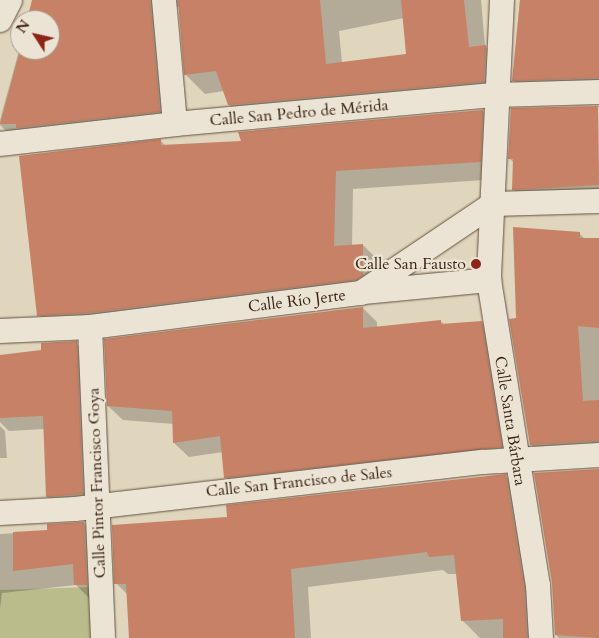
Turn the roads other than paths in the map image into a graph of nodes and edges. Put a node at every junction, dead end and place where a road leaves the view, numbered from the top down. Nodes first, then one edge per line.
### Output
1 (10, 0) edge
2 (164, 0) edge
3 (502, 0) edge
4 (0, 20) edge
5 (599, 92) edge
6 (496, 95) junction
7 (175, 124) junction
8 (0, 144) edge
9 (599, 201) edge
10 (493, 204) junction
11 (489, 280) junction
12 (360, 293) junction
13 (90, 327) junction
14 (0, 331) edge
15 (599, 455) edge
16 (515, 460) junction
17 (98, 504) junction
18 (0, 514) edge
19 (103, 638) edge
20 (541, 638) edge

1 - 4 street
2 - 7 street
3 - 6 street
5 - 6 street, Calle San Pedro de Mérida
6 - 7 street, Calle San Pedro de Mérida
6 - 10 street
7 - 8 street, Calle San Pedro de Mérida
9 - 10 street
10 - 11 street, Calle Santa Bárbara
10 - 12 street, Calle Río Jerte
11 - 12 street
11 - 16 street, Calle Santa Bárbara
12 - 13 street, Calle Río Jerte
13 - 14 street, Calle Río Jerte
13 - 17 street, Calle Pintor Francisco Goya
15 - 16 street, Calle San Francisco de Sales
16 - 17 street, Calle San Francisco de Sales
16 - 20 street, Calle Santa Bárbara
17 - 18 street, Calle San Francisco de Sales
17 - 19 street, Calle Pintor Francisco Goya

